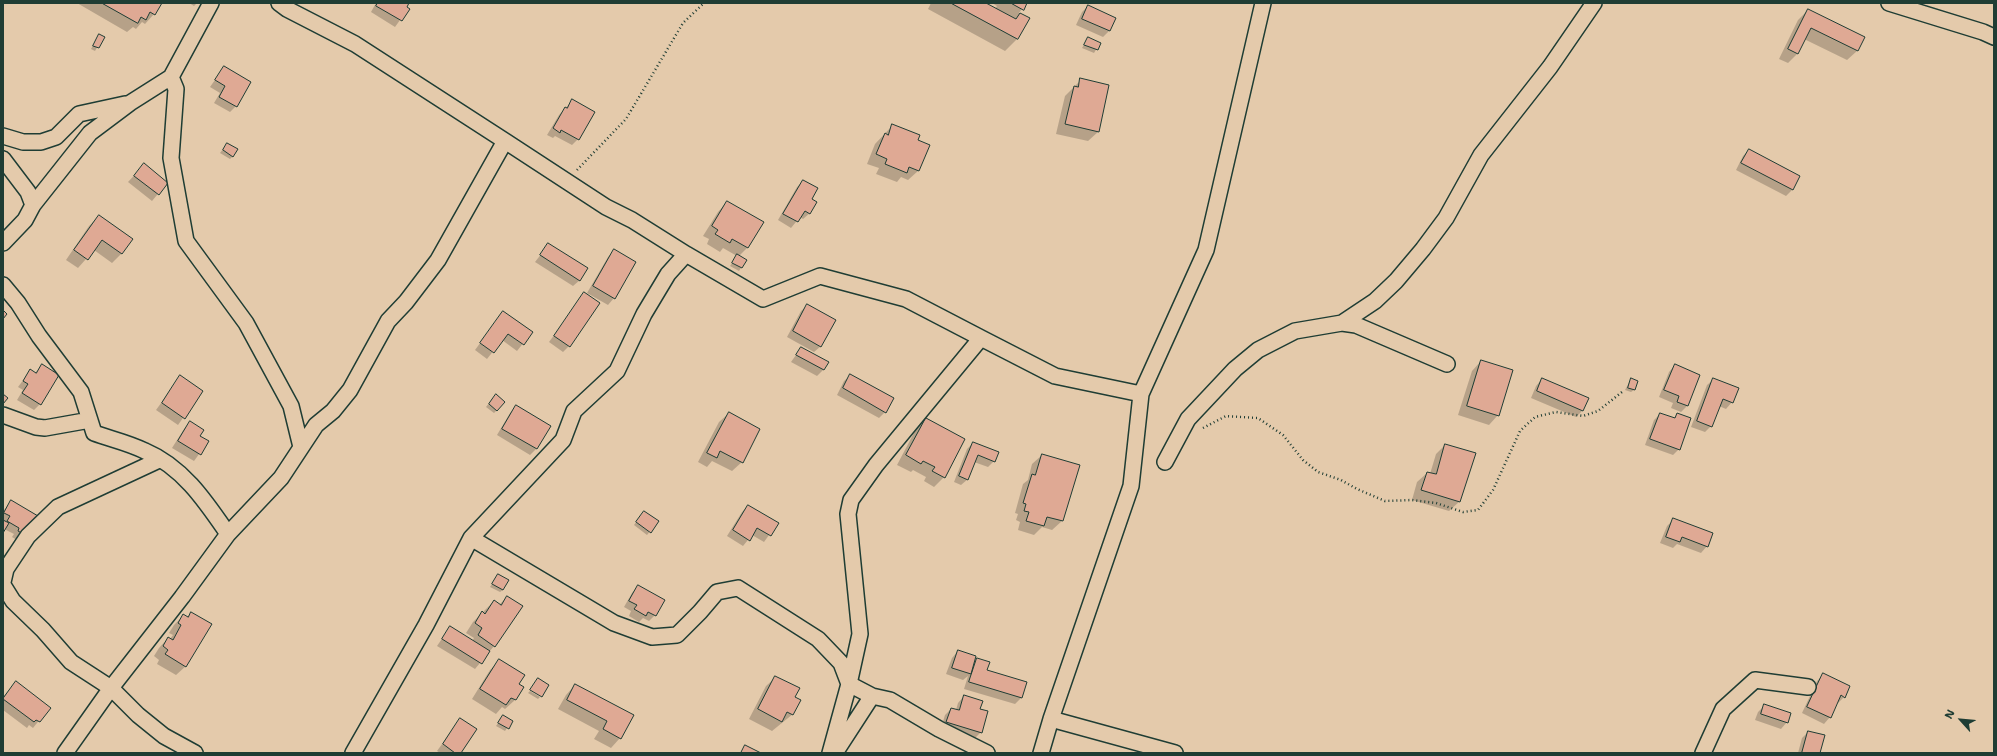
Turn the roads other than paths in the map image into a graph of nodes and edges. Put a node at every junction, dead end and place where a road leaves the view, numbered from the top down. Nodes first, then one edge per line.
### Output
1 (211, 3) edge
2 (279, 3) edge
3 (1263, 3) edge
4 (1594, 3) edge
5 (1889, 3) edge
6 (1994, 37) edge
7 (171, 77) junction
8 (130, 103) junction
9 (3, 136) edge
10 (505, 141) junction
11 (3, 159) edge
12 (33, 205) junction
13 (3, 243) edge
14 (686, 254) junction
15 (3, 285) edge
16 (1342, 323) junction
17 (981, 338) junction
18 (1447, 364) dead end
19 (1142, 394) junction
20 (3, 416) edge
21 (90, 420) junction
22 (301, 447) junction
23 (159, 460) junction
24 (1165, 462) dead end
25 (228, 534) junction
26 (471, 538) junction
27 (3, 584) edge
28 (849, 684) junction
29 (1808, 687) dead end
30 (112, 688) junction
31 (872, 696) junction
32 (1051, 719) junction
33 (65, 753) edge
34 (195, 753) edge
35 (353, 753) edge
36 (830, 753) edge
37 (835, 753) edge
38 (987, 753) edge
39 (1041, 753) edge
40 (1176, 753) edge
41 (1703, 753) edge

1 - 7 street
2 - 10 street
3 - 19 street
4 - 16 street
5 - 6 street
7 - 8 street
7 - 22 street
8 - 9 street
8 - 12 street
10 - 14 street
10 - 22 street
11 - 12 street
12 - 13 street
14 - 17 street
14 - 26 street
15 - 21 street
16 - 18 street
16 - 24 street
17 - 19 street
17 - 28 street
19 - 32 street
20 - 21 street
21 - 23 street
22 - 25 street
23 - 25 street
23 - 27 street
25 - 30 street
26 - 28 street
26 - 35 street
27 - 30 street
28 - 31 street
28 - 36 street
29 - 41 street
30 - 33 street
30 - 34 street
31 - 37 street
31 - 38 street
32 - 39 street
32 - 40 street

